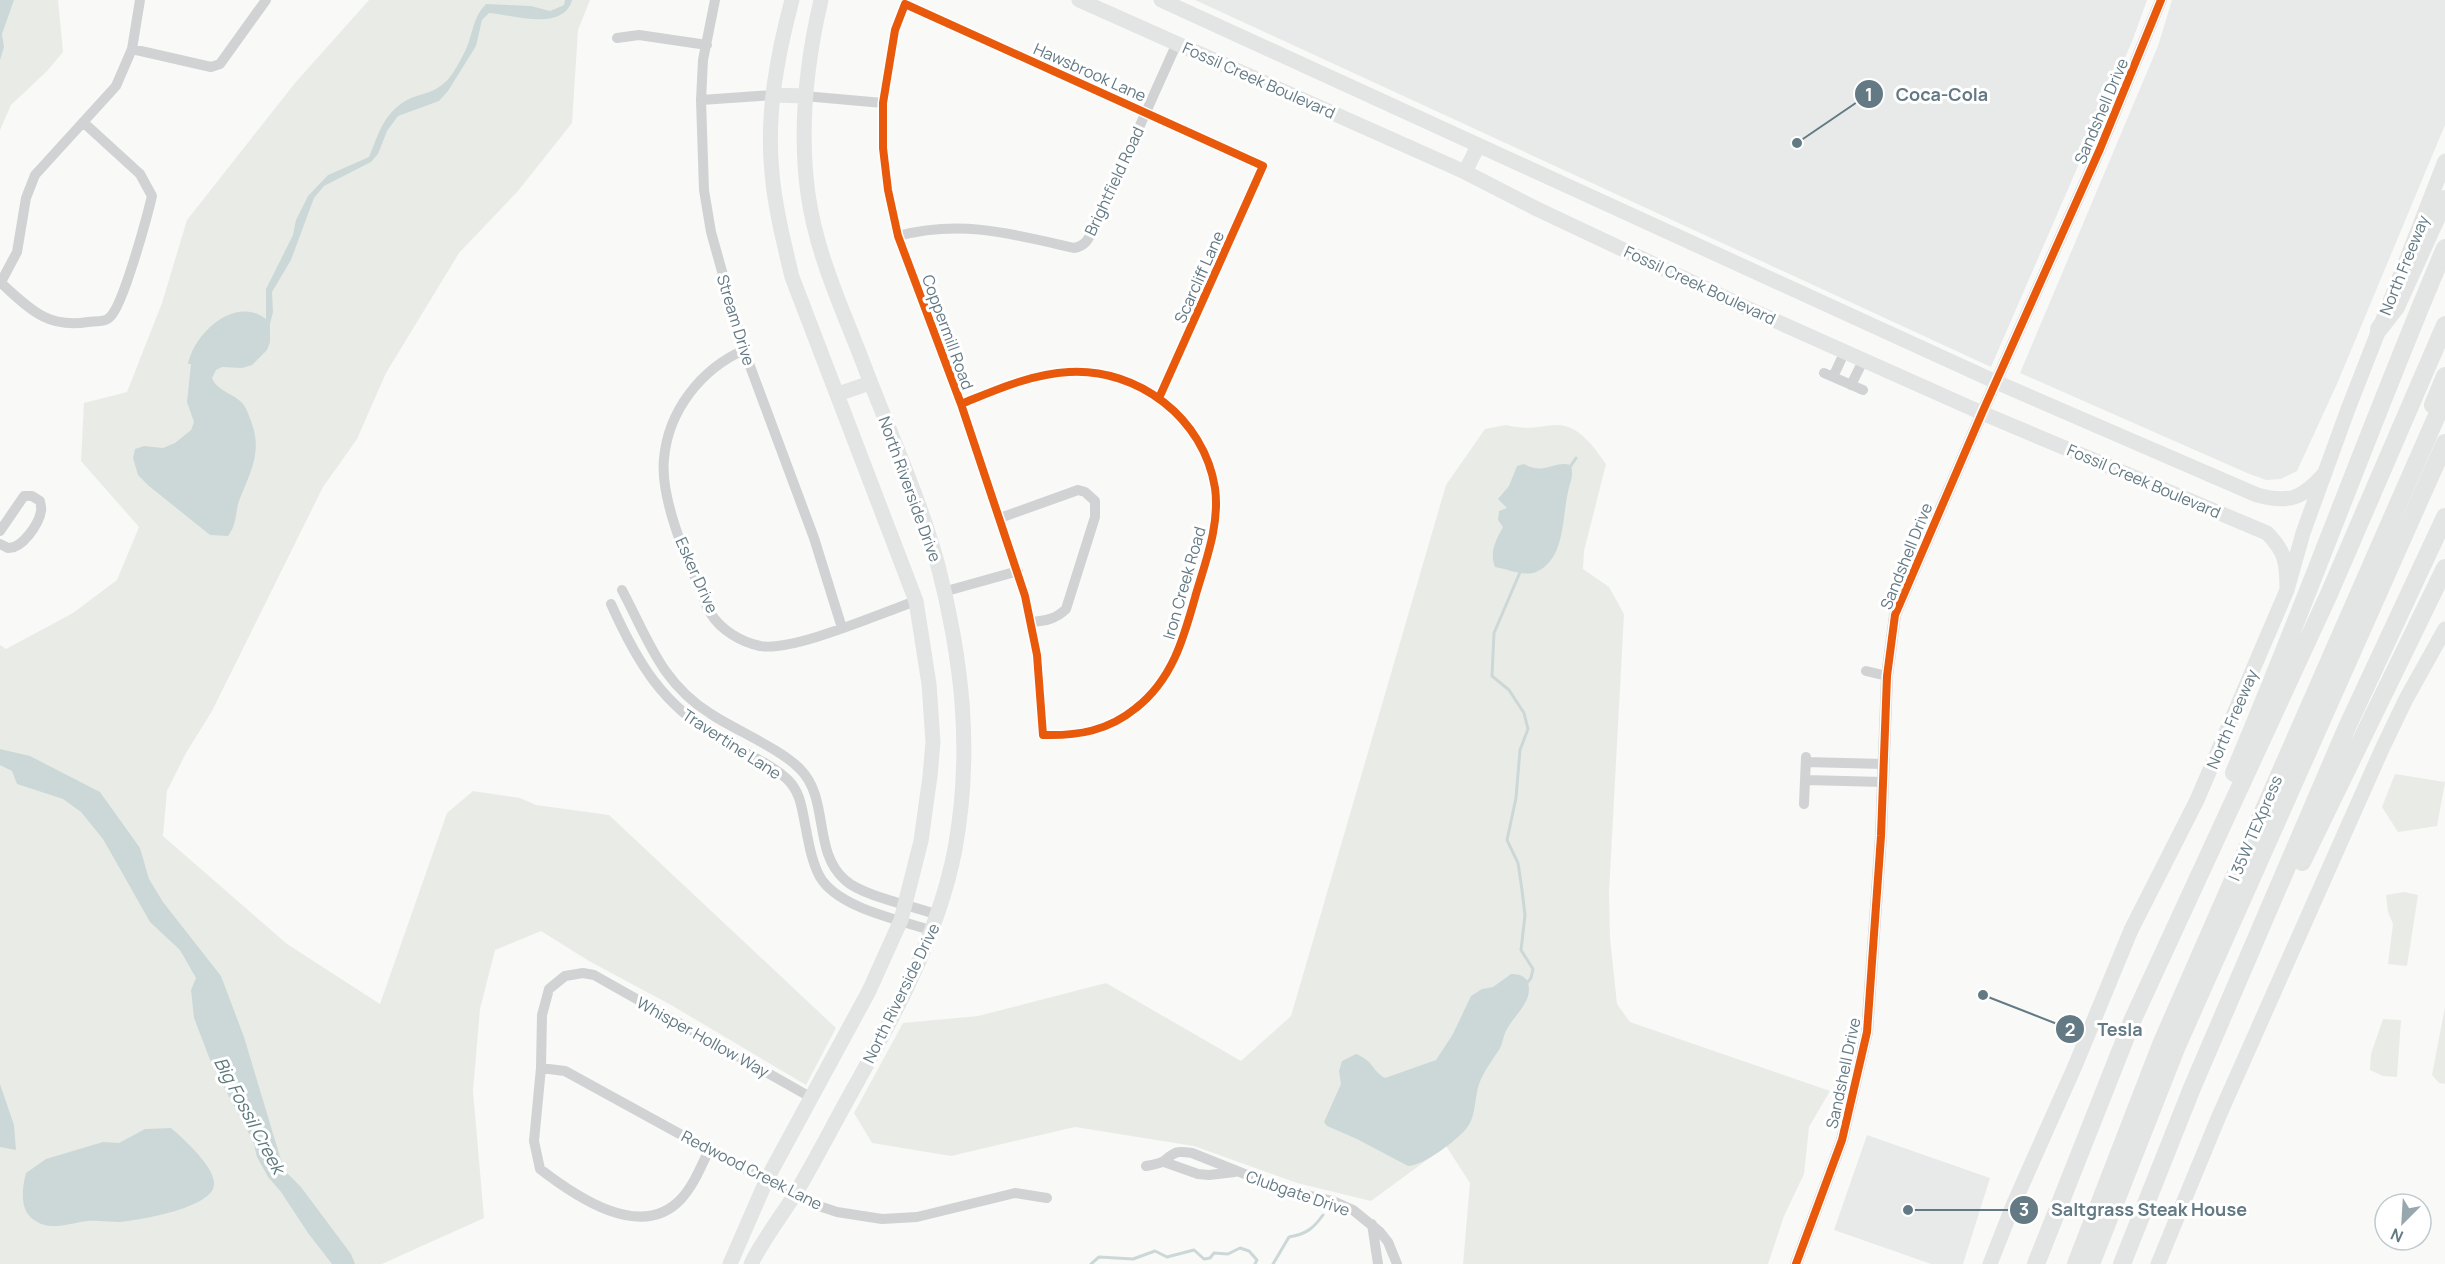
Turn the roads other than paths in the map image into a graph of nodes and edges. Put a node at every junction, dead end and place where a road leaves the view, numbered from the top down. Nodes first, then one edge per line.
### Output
1 (140, 0) edge
2 (266, 0) edge
3 (714, 0) edge
4 (792, 0) edge
5 (821, 0) edge
6 (1079, 0) edge
7 (1161, 0) edge
8 (2161, 0) edge
9 (905, 4) joint
10 (617, 38) dead end
11 (1177, 43) junction
12 (706, 45) junction
13 (132, 49) junction
14 (773, 95) junction
15 (804, 96) junction
16 (701, 100) junction
17 (883, 103) junction
18 (1146, 112) junction
19 (83, 122) junction
20 (1478, 146) junction
21 (2445, 161) edge
22 (1263, 166) joint
23 (1465, 172) junction
24 (2445, 199) edge
25 (898, 236) junction
26 (2445, 248) edge
27 (1, 284) edge
28 (2445, 325) edge
29 (2379, 328) junction
30 (744, 350) junction
31 (1845, 351) junction
32 (1864, 359) junction
33 (2445, 376) edge
34 (1996, 382) junction
35 (870, 383) junction
36 (1851, 386) junction
37 (1863, 390) dead end
38 (838, 394) junction
39 (2445, 397) edge
40 (1159, 398) junction
41 (961, 404) junction
42 (1982, 413) junction
43 (2445, 443) edge
44 (2441, 457) edge
45 (2414, 464) junction
46 (2325, 473) junction
47 (2445, 517) edge
48 (1000, 518) junction
49 (0, 531) edge
50 (0, 544) edge
51 (2445, 568) edge
52 (1017, 571) junction
53 (622, 590) dead end
54 (2287, 590) junction
55 (943, 592) junction
56 (916, 601) junction
57 (611, 604) dead end
58 (1031, 622) junction
59 (842, 628) junction
60 (2445, 629) edge
61 (1866, 671) dead end
62 (1887, 676) junction
63 (1043, 735) joint
64 (1884, 764) junction
65 (1806, 780) junction
66 (1883, 782) junction
67 (1804, 804) dead end
68 (2203, 870) junction
69 (905, 903) junction
70 (938, 915) junction
71 (901, 920) junction
72 (933, 931) junction
73 (2228, 1004) junction
74 (541, 1068) junction
75 (812, 1098) junction
76 (710, 1150) junction
77 (1164, 1161) junction
78 (1146, 1166) dead end
79 (1235, 1172) junction
80 (767, 1179) junction
81 (795, 1194) junction
82 (1047, 1198) dead end
83 (1372, 1224) junction
84 (730, 1264) edge
85 (751, 1264) edge
86 (1378, 1264) edge
87 (1397, 1264) edge
88 (1796, 1264) edge
89 (1990, 1264) edge
90 (2036, 1264) edge
91 (2076, 1264) edge
92 (2091, 1264) edge
93 (2122, 1264) edge
94 (2158, 1264) edge

1 - 13 street
2 - 13 street
3 - 12 street, Stream Drive
4 - 14 main road, North Riverside Drive
5 - 15 main road, North Riverside Drive
6 - 11 main road, Fossil Creek Boulevard
7 - 20 main road, Fossil Creek Boulevard
8 - 34 street, Sandshell Drive
9 - 17 street, Coppermill Road
9 - 18 street, Hawsbrook Lane
10 - 12 street
11 - 18 street, Brightfield Road
11 - 23 main road, Fossil Creek Boulevard
12 - 16 street, Stream Drive
13 - 19 street
14 - 15 main road
14 - 16 street
14 - 38 main road, North Riverside Drive
15 - 17 street
15 - 35 main road, North Riverside Drive
16 - 30 street, Stream Drive
17 - 25 street, Coppermill Road
18 - 22 street, Hawsbrook Lane
18 - 25 street, Brightfield Road
19 - 27 street
19 - 27 street
20 - 23 main road
20 - 34 main road, Fossil Creek Boulevard
21 - 29 main road, North Freeway
22 - 40 street, Scarcliff Lane
23 - 31 main road, Fossil Creek Boulevard
24 - 29 highway
25 - 41 street, Coppermill Road
26 - 68 highway, North Freeway
28 - 68 highway
29 - 46 main road, North Freeway
30 - 59 street, Stream Drive
30 - 59 street, Esker Drive
31 - 32 main road, Fossil Creek Boulevard
31 - 36 street
32 - 36 street
32 - 42 main road, Fossil Creek Boulevard
33 - 45 highway
34 - 42 street, Sandshell Drive
34 - 46 main road, Fossil Creek Boulevard
35 - 38 main road
35 - 55 main road, North Riverside Drive
36 - 37 street
38 - 56 main road, North Riverside Drive
39 - 45 highway, I 35W TEXpress
40 - 41 street, Iron Creek Road
40 - 63 street, Iron Creek Road
41 - 48 street, Coppermill Road
42 - 54 main road, Fossil Creek Boulevard
42 - 62 street, Sandshell Drive
43 - 44 highway, I 35W TEXpress
44 - 92 highway, I 35W TEXpress
45 - 91 highway, I 35W TEXpress
46 - 54 main road, North Freeway
47 - 73 highway
48 - 52 street, Coppermill Road
48 - 58 street
49 - 50 street
51 - 73 highway
52 - 55 street
52 - 58 street, Coppermill Road
53 - 69 street, Travertine Lane
54 - 89 main road, North Freeway
55 - 56 main road
55 - 70 main road, North Riverside Drive
56 - 59 street, Esker Drive
56 - 69 main road, North Riverside Drive
57 - 71 street, Travertine Lane
58 - 63 street, Coppermill Road
60 - 94 main road
61 - 62 street
62 - 64 street, Sandshell Drive
64 - 65 street
64 - 66 street, Sandshell Drive
65 - 66 street
65 - 67 street
66 - 88 street, Sandshell Drive
68 - 90 highway, North Freeway
69 - 70 street, Travertine Lane
69 - 71 main road, North Riverside Drive
70 - 72 main road, North Riverside Drive
71 - 72 street, Travertine Lane
71 - 75 main road, North Riverside Drive
72 - 81 main road, North Riverside Drive
73 - 93 highway
74 - 75 street, Whisper Hollow Way
74 - 76 street, Redwood Creek Lane
74 - 76 street
75 - 80 main road, North Riverside Drive
76 - 80 street, Redwood Creek Lane
77 - 78 street, Clubgate Drive
77 - 79 street
77 - 79 street, Clubgate Drive
79 - 83 street, Clubgate Drive
80 - 81 street, Redwood Creek Lane
80 - 84 main road, North Riverside Drive
81 - 82 street, Redwood Creek Lane
81 - 85 main road, North Riverside Drive
83 - 86 street
83 - 87 street, Clubgate Drive

